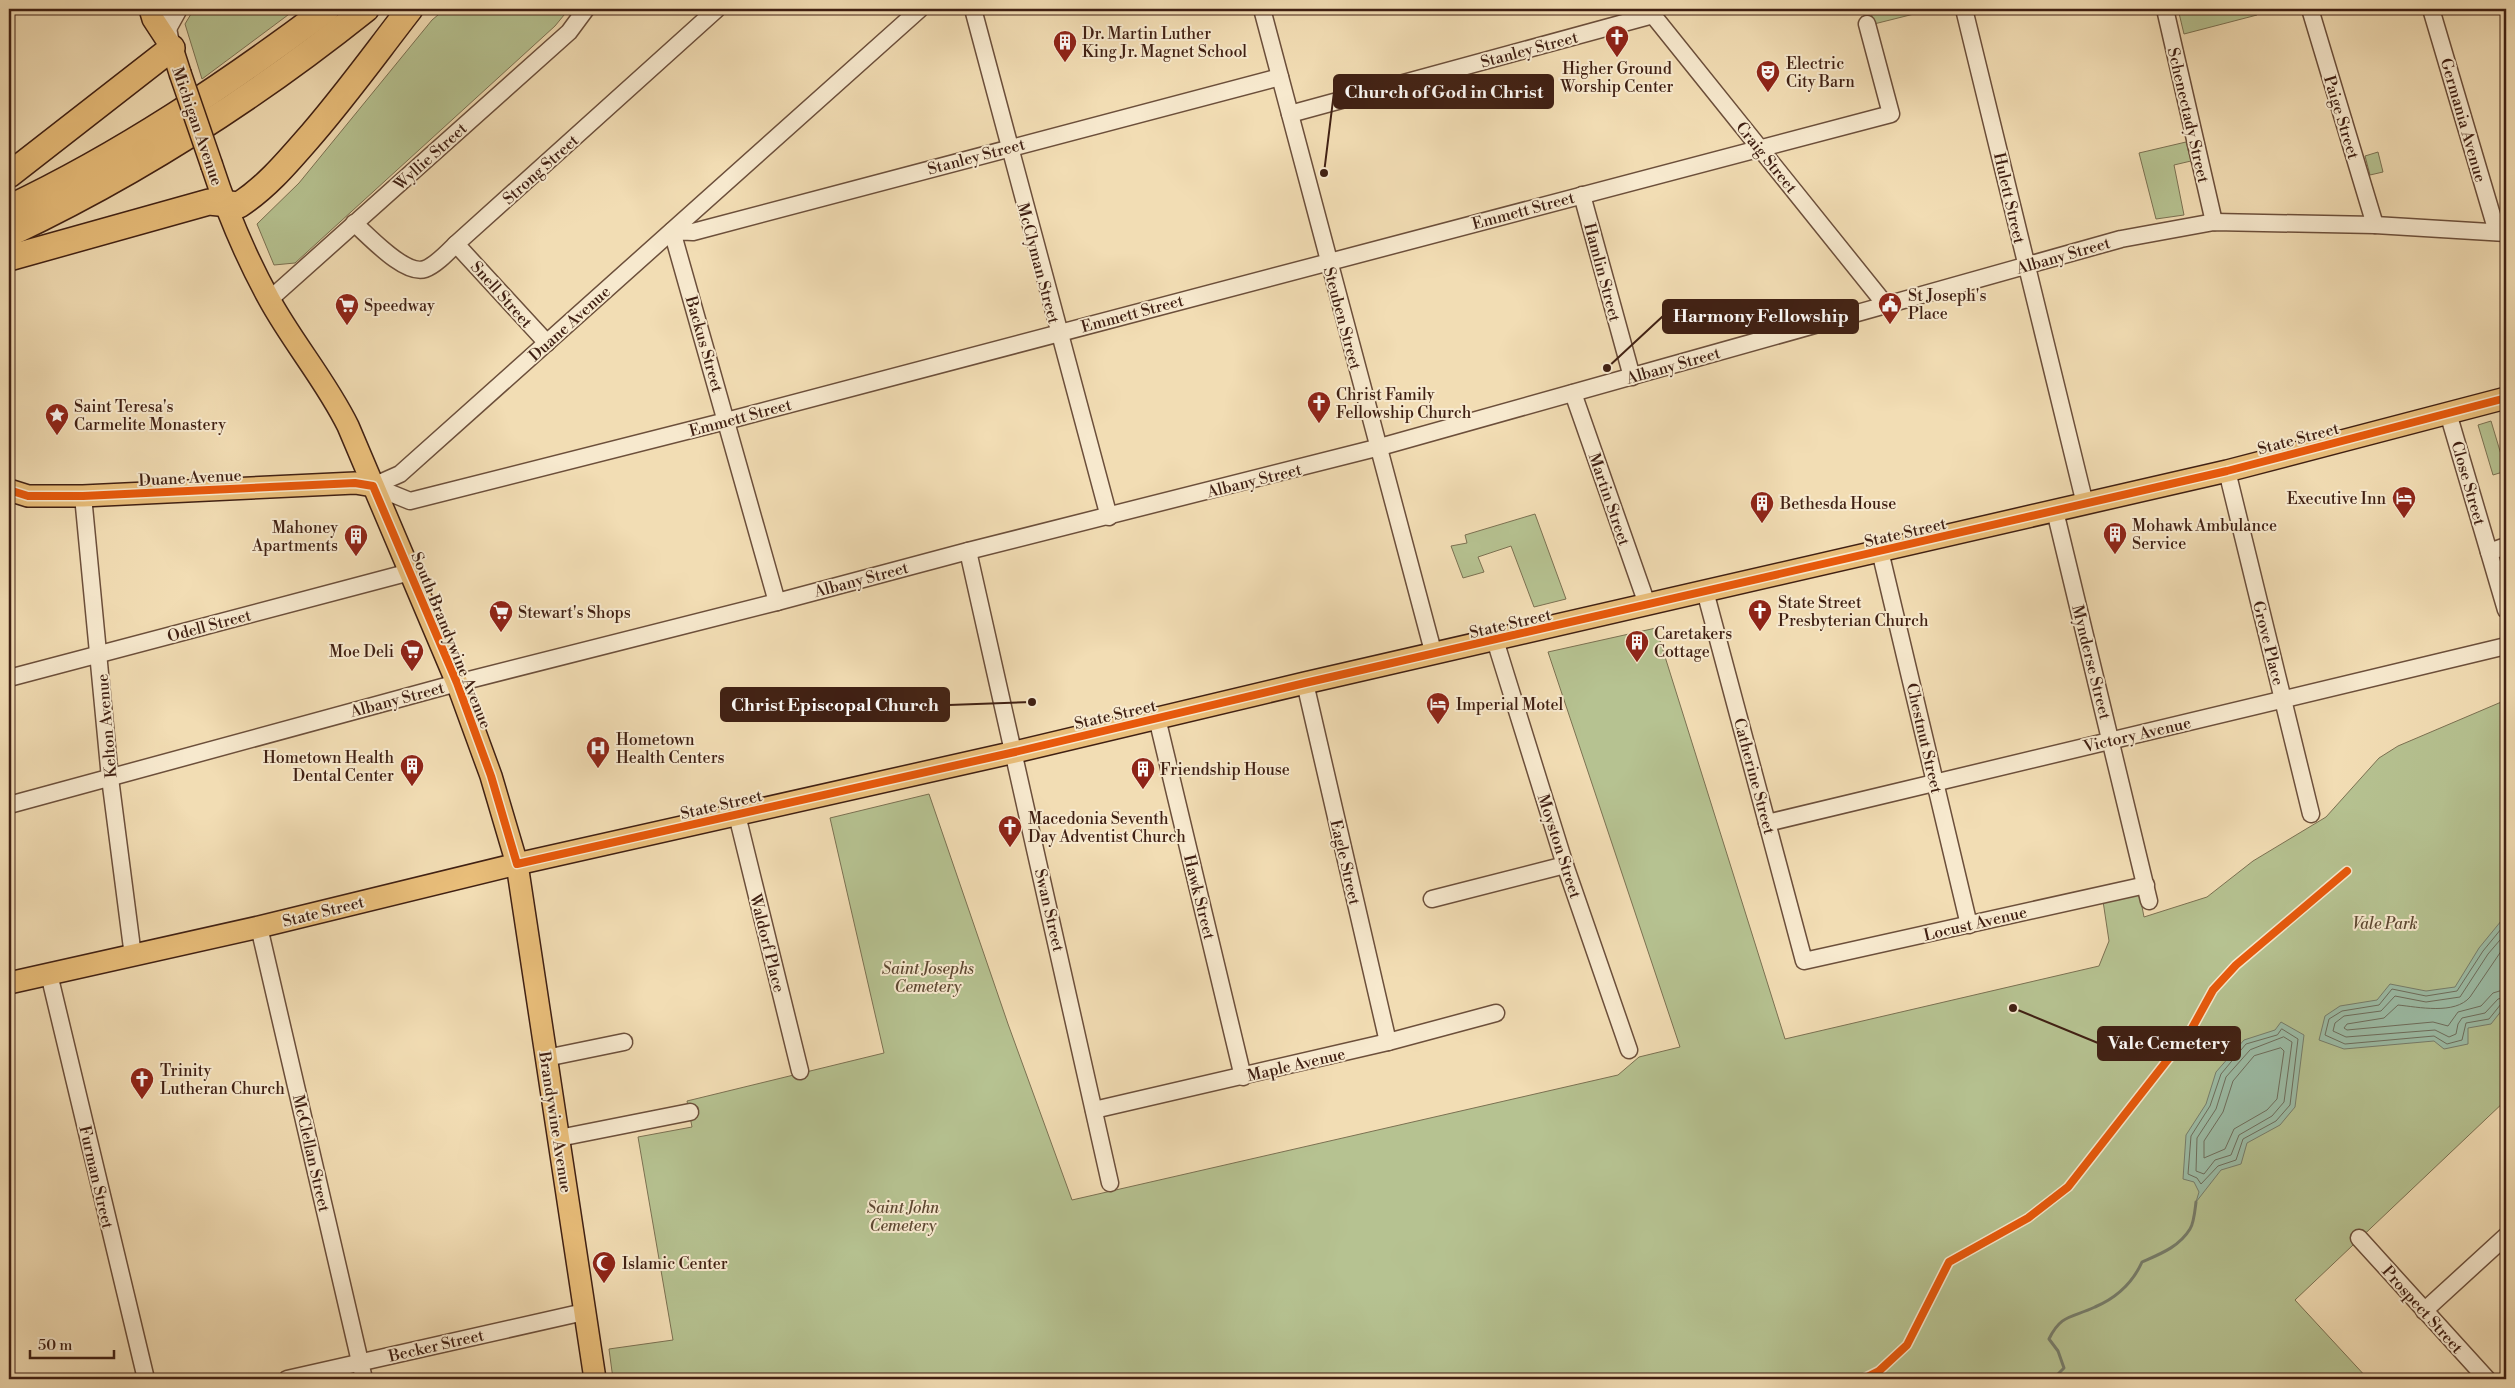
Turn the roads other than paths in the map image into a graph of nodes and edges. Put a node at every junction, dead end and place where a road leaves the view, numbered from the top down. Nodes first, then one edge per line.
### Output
1 (150, 9) edge
2 (164, 9) edge
3 (179, 9) edge
4 (327, 9) edge
5 (366, 9) edge
6 (410, 9) edge
7 (586, 9) edge
8 (717, 9) edge
9 (920, 9) edge
10 (973, 9) edge
11 (1262, 9) edge
12 (1964, 9) edge
13 (2164, 9) edge
14 (2310, 9) edge
15 (2431, 9) edge
16 (1650, 12) edge
17 (1867, 24) dead end
18 (171, 38) junction
19 (1280, 77) junction
20 (1290, 114) junction
21 (1009, 148) junction
22 (1760, 148) junction
23 (9, 175) edge
24 (1582, 195) junction
25 (225, 204) junction
26 (9, 208) edge
27 (2214, 222) junction
28 (354, 223) junction
29 (2375, 226) junction
30 (672, 231) junction
31 (2501, 232) edge
32 (9, 234) edge
33 (456, 244) junction
34 (9, 258) edge
35 (1328, 260) junction
36 (2026, 265) junction
37 (269, 300) junction
38 (1885, 304) junction
39 (1058, 332) junction
40 (547, 343) junction
41 (1632, 377) junction
42 (1573, 393) junction
43 (2506, 398) edge
44 (2448, 414) junction
45 (726, 421) junction
46 (1380, 448) junction
47 (2227, 471) junction
48 (374, 486) junction
49 (9, 490) edge
50 (83, 496) junction
51 (2085, 504) junction
52 (2055, 511) junction
53 (1109, 517) junction
54 (2506, 546) edge
55 (968, 550) junction
56 (1880, 551) junction
57 (2489, 552) junction
58 (410, 572) junction
59 (1705, 591) junction
60 (777, 602) junction
61 (1647, 604) junction
62 (2506, 610) edge
63 (1495, 640) junction
64 (2506, 646) edge
65 (99, 654) junction
66 (1434, 655) junction
67 (9, 678) edge
68 (457, 683) junction
69 (1305, 683) junction
70 (2283, 700) junction
71 (1157, 718) junction
72 (2112, 740) junction
73 (1015, 752) junction
74 (110, 778) junction
75 (1936, 783) junction
76 (9, 805) edge
77 (2311, 814) dead end
78 (737, 815) junction
79 (1767, 823) junction
80 (517, 864) junction
81 (1565, 865) junction
82 (2147, 893) joint
83 (1432, 899) dead end
84 (1969, 925) junction
85 (260, 927) junction
86 (133, 956) junction
87 (1804, 962) joint
88 (49, 974) junction
89 (9, 984) edge
90 (1496, 1013) dead end
91 (624, 1042) dead end
92 (1388, 1042) junction
93 (1629, 1050) dead end
94 (546, 1058) junction
95 (800, 1071) dead end
96 (1243, 1077) junction
97 (1094, 1110) junction
98 (690, 1112) dead end
99 (559, 1138) junction
100 (1110, 1183) dead end
101 (2506, 1236) edge
102 (2359, 1238) dead end
103 (2424, 1311) junction
104 (584, 1312) junction
105 (360, 1362) junction
106 (146, 1379) edge
107 (287, 1379) edge
108 (364, 1379) edge
109 (595, 1379) edge
110 (2487, 1379) edge

1 - 18 main road, Michigan Avenue
2 - 18 street, Michigan Avenue
3 - 18 street
4 - 26 highway
5 - 32 highway
6 - 25 highway
7 - 28 street, Wyllie Street
8 - 33 street, Strong Street
9 - 30 street, Duane Avenue
10 - 21 street, McClyman Street
11 - 19 street, Steuben Street
12 - 36 street, Hulett Street
13 - 27 street, Schenectady Street
14 - 29 street, Paige Street
15 - 31 street, Germania Avenue
16 - 20 street, Stanley Street
16 - 22 street, Craig Street
17 - 22 street, Emmett Street
18 - 23 highway
18 - 25 main road, Michigan Avenue, bridge
19 - 20 street, Steuben Street
19 - 21 street, Stanley Street
20 - 35 street, Steuben Street
21 - 30 street, Stanley Street
21 - 39 street, McClyman Street
22 - 24 street, Emmett Street
22 - 38 street, Craig Street
24 - 35 street, Emmett Street
24 - 41 street, Hamlin Street
25 - 34 highway
25 - 37 main road, South Brandywine Avenue
27 - 29 street, Albany Street
27 - 36 street, Albany Street
28 - 33 street, Strong Street
28 - 37 street, Wyllie Street
29 - 31 street, Albany Street
30 - 40 street, Duane Avenue
30 - 45 street, Backus Street
33 - 40 street, Snell Street
35 - 39 street, Emmett Street
35 - 46 street, Steuben Street
36 - 38 street, Albany Street
36 - 51 street, Hulett Street
37 - 48 main road, South Brandywine Avenue
38 - 41 street, Albany Street
39 - 45 street, Emmett Street
39 - 53 street, McClyman Street
40 - 48 street, Duane Avenue
41 - 42 street, Albany Street
42 - 46 street, Albany Street
42 - 61 street, Martin Street
43 - 44 main road, State Street
44 - 47 main road, State Street
44 - 57 street, Close Street
45 - 48 street, Emmett Street
45 - 60 street, Backus Street
46 - 53 street, Albany Street
46 - 66 street, Steuben Street
47 - 51 main road, State Street
47 - 70 street, Grove Place
48 - 50 main road, Duane Avenue
48 - 58 main road, South Brandywine Avenue
49 - 50 main road, Duane Avenue
50 - 65 street, Kelton Avenue
51 - 52 main road, State Street
52 - 56 main road, State Street
52 - 72 street, Mynderse Street
53 - 55 street, Albany Street
54 - 57 street
55 - 60 street, Albany Street
55 - 73 street, Swan Street
56 - 59 main road, State Street
56 - 75 street, Chestnut Street
57 - 62 street, Close Street
58 - 65 street, Odell Street
58 - 68 main road, South Brandywine Avenue
59 - 61 main road, State Street
59 - 79 street, Catherine Street
60 - 68 street, Albany Street
61 - 63 main road, State Street
63 - 66 main road, State Street
63 - 81 street, Moyston Street
64 - 70 street, Victory Avenue
65 - 67 street, Odell Street
65 - 74 street, Kelton Avenue
66 - 69 main road, State Street
68 - 74 street, Albany Street
68 - 80 main road, South Brandywine Avenue
69 - 71 main road, State Street
69 - 92 street, Eagle Street
70 - 72 street, Victory Avenue
70 - 77 street, Grove Place
71 - 73 main road, State Street
71 - 96 street, Hawk Street
72 - 75 street, Victory Avenue
72 - 82 street, Mynderse Street
73 - 78 main road, State Street
73 - 97 street, Swan Street
74 - 76 street, Albany Street
74 - 86 street, Kelton Avenue
75 - 79 street, Victory Avenue
75 - 84 street, Chestnut Street
78 - 80 main road, State Street
78 - 95 street, Waldorf Place
79 - 87 street, Catherine Street
80 - 85 main road, State Street
80 - 94 main road, Brandywine Avenue
81 - 83 street
81 - 93 street, Moyston Street
82 - 84 street, Locust Avenue
84 - 87 street, Locust Avenue
85 - 86 main road, State Street
85 - 105 street, McClellan Street
86 - 88 main road, State Street
88 - 89 main road, State Street
88 - 106 street, Furman Street
90 - 92 street, Maple Avenue
91 - 94 street
92 - 96 street, Maple Avenue
94 - 99 main road, Brandywine Avenue
96 - 97 street, Maple Avenue
97 - 100 street, Swan Street
98 - 99 street
99 - 104 main road, Brandywine Avenue
101 - 103 street
102 - 103 street, Prospect Street
103 - 110 street, Prospect Street
104 - 105 street, Becker Street
104 - 109 main road, Brandywine Avenue
105 - 107 street, Becker Street
105 - 108 street, McClellan Street

